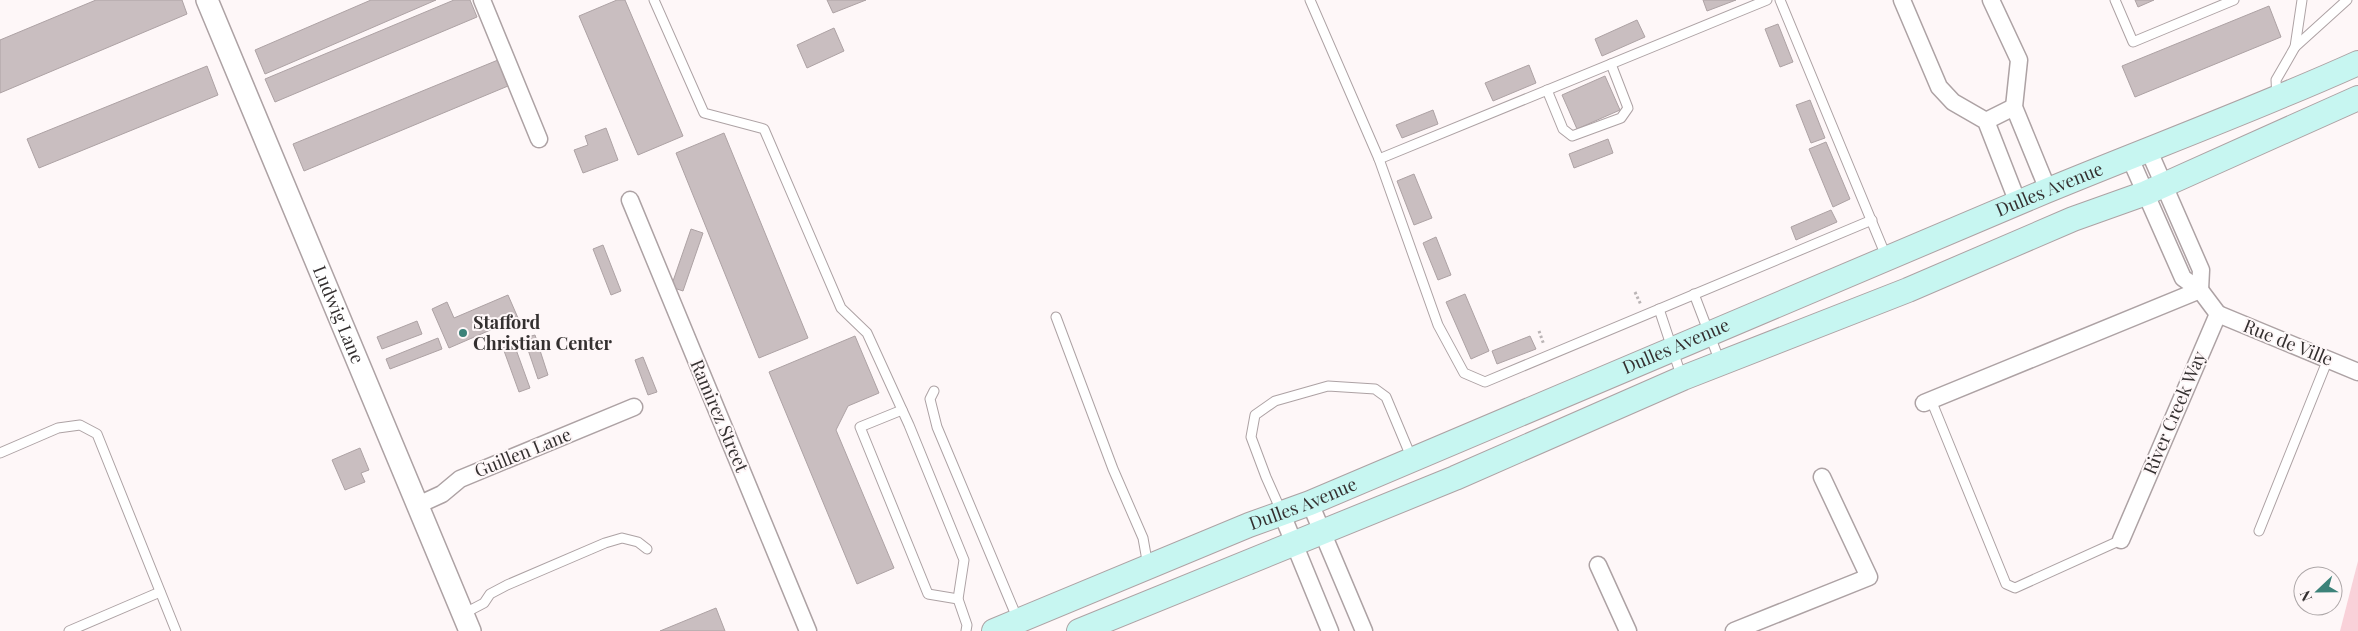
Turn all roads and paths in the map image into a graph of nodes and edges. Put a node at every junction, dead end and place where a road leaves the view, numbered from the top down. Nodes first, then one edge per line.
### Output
1 (207, 0) edge
2 (482, 0) edge
3 (654, 0) edge
4 (1310, 0) edge
5 (1767, 0) edge
6 (1780, 0) edge
7 (1902, 0) edge
8 (1991, 0) edge
9 (2116, 0) edge
10 (2234, 0) edge
11 (2302, 0) edge
12 (2341, 2) edge
13 (2295, 47) junction
14 (2358, 63) edge
15 (1611, 64) junction
16 (1547, 90) junction
17 (2358, 98) edge
18 (2277, 99) junction
19 (2014, 107) junction
20 (1986, 121) junction
21 (539, 139) dead end
22 (2140, 155) junction
23 (1379, 159) junction
24 (2155, 189) junction
25 (2048, 190) junction
26 (630, 200) dead end
27 (2018, 203) junction
28 (1872, 220) junction
29 (1887, 258) junction
30 (2200, 290) junction
31 (1694, 294) junction
32 (1659, 309) junction
33 (2218, 314) junction
34 (1056, 317) dead end
35 (1710, 333) junction
36 (1672, 349) junction
37 (2328, 359) junction
38 (1721, 364) junction
39 (2358, 372) edge
40 (1683, 378) junction
41 (934, 391) dead end
42 (1928, 401) joint
43 (634, 407) dead end
44 (902, 410) junction
45 (0, 453) edge
46 (1412, 460) junction
47 (1822, 477) dead end
48 (1310, 503) junction
49 (418, 506) junction
50 (1282, 514) junction
51 (1323, 531) junction
52 (2259, 531) dead end
53 (2121, 540) joint
54 (1294, 543) junction
55 (648, 549) dead end
56 (1598, 564) dead end
57 (1148, 566) junction
58 (160, 592) junction
59 (958, 599) junction
60 (1018, 621) junction
61 (466, 622) edge
62 (69, 631) edge
63 (176, 631) edge
64 (808, 631) edge
65 (966, 631) edge
66 (994, 631) edge
67 (1079, 631) edge
68 (1330, 631) edge
69 (1364, 631) edge
70 (1628, 631) edge
71 (1734, 631) edge

1 - 49 street, Ludwig Lane
2 - 21 street
3 - 44 lane
4 - 23 lane
5 - 15 lane
6 - 28 lane
7 - 20 street
8 - 19 street
9 - 10 lane
11 - 13 lane
12 - 13 lane
13 - 18 lane
14 - 18 main road, Dulles Avenue
15 - 16 lane
15 - 16 lane
16 - 23 lane
17 - 24 main road, Dulles Avenue
18 - 22 main road, Dulles Avenue
19 - 20 street
19 - 25 street
20 - 27 street
22 - 24 street
22 - 25 main road, Dulles Avenue
23 - 32 lane
24 - 30 street
24 - 38 main road, Dulles Avenue
25 - 27 main road, Dulles Avenue
26 - 64 street, Ramirez Street
27 - 29 main road, Dulles Avenue
28 - 29 lane
28 - 31 lane
29 - 35 main road, Dulles Avenue
30 - 33 street
30 - 42 street
31 - 32 lane
31 - 35 lane
32 - 36 lane
33 - 37 street, Rue de Ville
33 - 53 street, River Creek Way
34 - 57 lane
35 - 36 main road, Dulles Avenue
35 - 38 lane
36 - 40 lane
36 - 46 main road, Dulles Avenue
37 - 39 street, Rue de Ville
37 - 52 lane
38 - 40 main road, Dulles Avenue
40 - 51 main road, Dulles Avenue
41 - 60 lane
42 - 53 lane
43 - 49 street, Guillen Lane
44 - 59 lane
44 - 59 lane
45 - 58 lane
46 - 48 main road, Dulles Avenue
46 - 50 lane
47 - 71 street
48 - 50 main road, Dulles Avenue
48 - 51 street
49 - 61 street, Ludwig Lane
50 - 54 street
50 - 57 main road, Dulles Avenue
51 - 54 main road, Dulles Avenue
51 - 69 street
54 - 67 main road, Dulles Avenue
54 - 68 street
55 - 61 lane
56 - 70 street
57 - 60 main road, Dulles Avenue
58 - 62 lane
58 - 63 lane
59 - 65 lane
60 - 66 main road, Dulles Avenue

